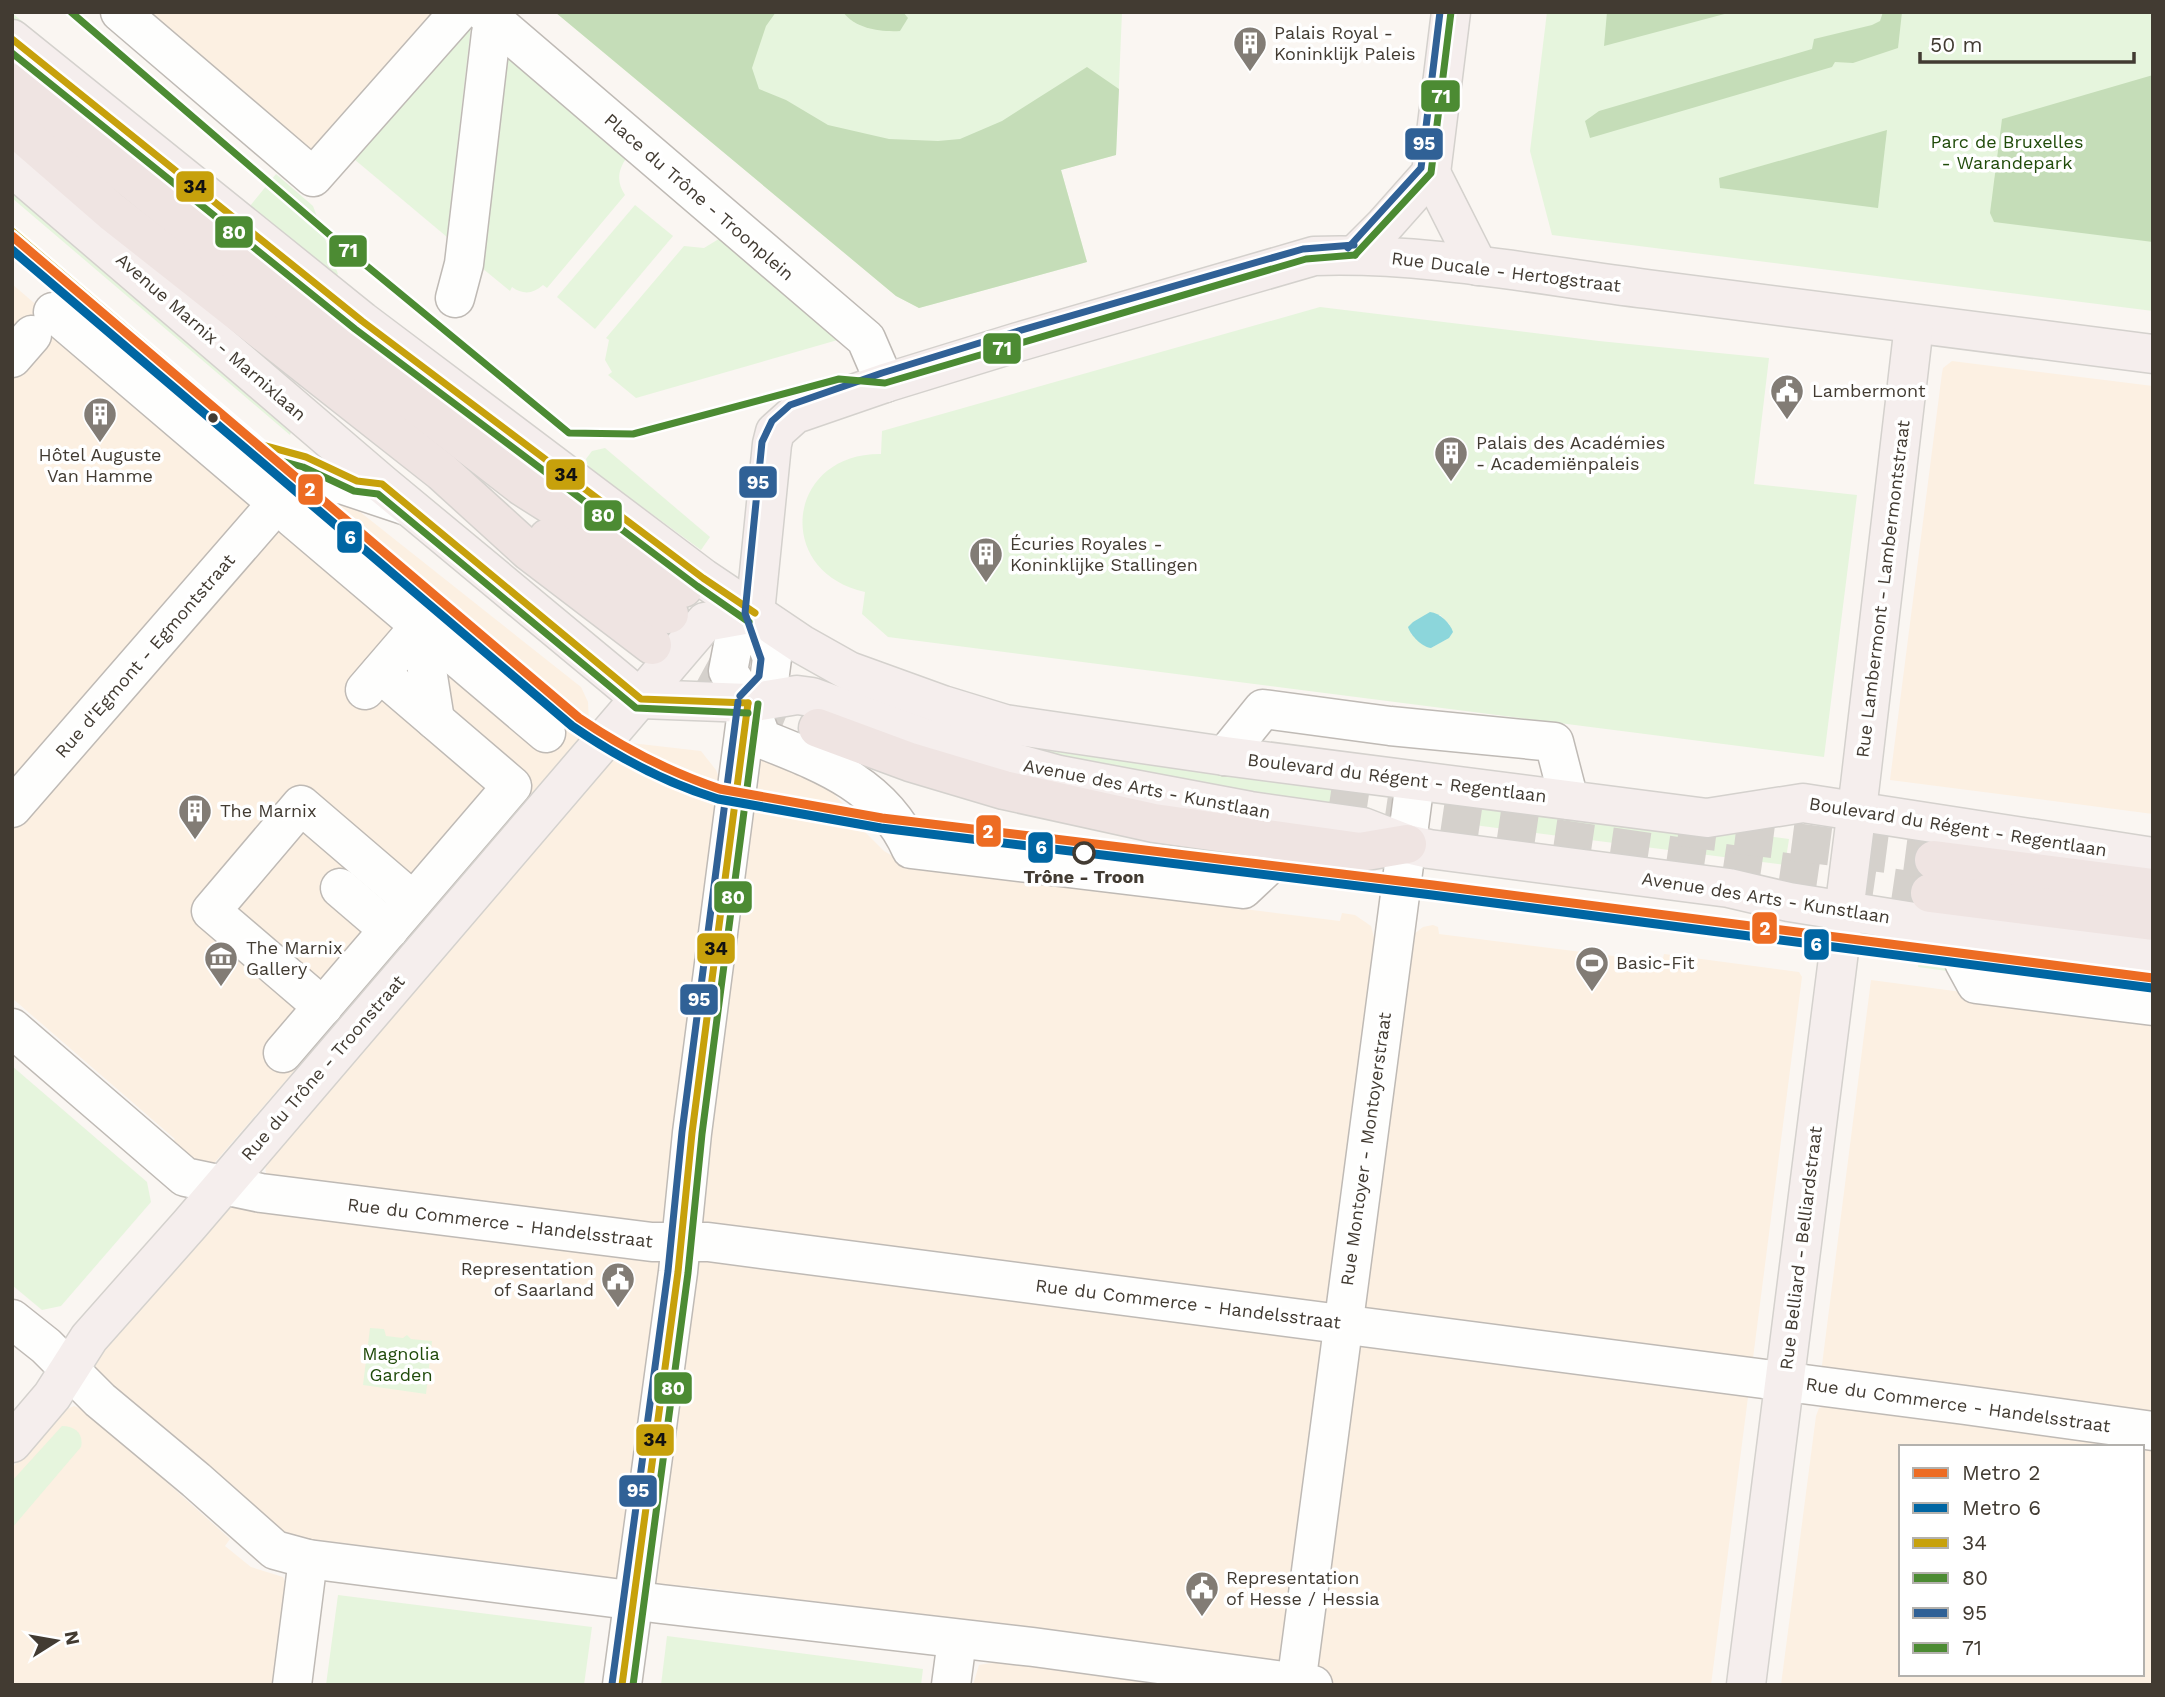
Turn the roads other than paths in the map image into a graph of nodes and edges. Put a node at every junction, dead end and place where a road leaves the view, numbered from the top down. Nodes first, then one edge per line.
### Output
1 (120, 12) edge
2 (459, 12) edge
3 (1451, 12) edge
4 (491, 18) edge
5 (12, 39) edge
6 (46, 68) junction
7 (12, 83) edge
8 (12, 125) edge
9 (12, 159) edge
10 (12, 167) edge
11 (1431, 173) junction
12 (120, 196) junction
13 (1355, 255) junction
14 (291, 265) junction
15 (1478, 266) junction
16 (455, 298) dead end
17 (193, 321) junction
18 (1914, 325) junction
19 (32, 335) edge
20 (2153, 354) edge
21 (886, 383) junction
22 (396, 495) junction
23 (285, 511) junction
24 (755, 613) junction
25 (420, 626) junction
26 (640, 699) junction
27 (748, 703) junction
28 (435, 720) junction
29 (818, 728) tunnel mouth
30 (546, 733) dead end
31 (1225, 756) junction
32 (1415, 781) junction
33 (1569, 800) junction
34 (12, 808) edge
35 (1856, 811) junction
36 (1284, 842) junction
37 (1407, 844) junction
38 (2150, 861) edge
39 (340, 888) dead end
40 (413, 901) junction
41 (1843, 911) junction
42 (2153, 921) edge
43 (389, 930) junction
44 (1964, 930) junction
45 (2153, 953) edge
46 (2153, 1006) edge
47 (323, 1007) junction
48 (12, 1028) edge
49 (283, 1053) dead end
50 (222, 1185) junction
51 (681, 1243) junction
52 (12, 1319) edge
53 (1342, 1324) junction
54 (69, 1370) junction
55 (1785, 1382) junction
56 (2153, 1431) edge
57 (12, 1443) edge
58 (308, 1559) junction
59 (634, 1600) junction
60 (957, 1640) junction
61 (1302, 1684) edge
62 (292, 1685) edge
63 (622, 1685) edge
64 (951, 1685) edge
65 (1746, 1685) edge

1 - 2 street
3 - 11 main road
4 - 16 street, Place du Trône - Troonplein
4 - 21 street, Place du Trône - Troonplein
5 - 6 main road, Boulevard du Régent - Regentlaan
6 - 12 main road
6 - 14 main road, Boulevard du Régent - Regentlaan
7 - 12 highway
8 - 12 highway
9 - 12 main road
10 - 17 main road, Avenue Marnix - Marnixlaan
11 - 13 main road
11 - 15 main road
12 - 12 highway
12 - 14 main road
12 - 17 main road
13 - 15 main road, Rue Ducale - Hertogstraat
13 - 21 main road, Rue Ducale - Hertogstraat
14 - 24 main road, Boulevard du Régent - Regentlaan
15 - 18 main road, Rue Ducale - Hertogstraat
17 - 22 main road, Avenue Marnix - Marnixlaan
18 - 20 main road, Rue Ducale - Hertogstraat
18 - 35 main road, Rue Lambermont - Lambermontstraat
19 - 23 street
21 - 24 main road, Rue Ducale - Hertogstraat
22 - 23 street, Avenue Marnix - Marnixlaan
22 - 26 main road, Avenue Marnix - Marnixlaan
23 - 25 street
23 - 34 street, Rue d'Egmont - Egmontstraat
24 - 26 main road, Rue du Trône - Troonstraat
24 - 27 street
24 - 31 main road, Boulevard du Régent - Regentlaan
25 - 28 street
25 - 28 street
25 - 30 street
26 - 27 main road
26 - 50 main road, Rue du Trône - Troonstraat
27 - 36 street, Avenue des Arts - Kunstlaan
27 - 37 main road, Avenue des Arts - Kunstlaan
27 - 51 street
28 - 40 street
29 - 36 highway
31 - 32 main road, Boulevard du Régent - Regentlaan
31 - 33 street, Boulevard du Régent - Regentlaan
32 - 33 main road, Boulevard du Régent - Regentlaan
32 - 37 street, Rue Montoyer - Montoyerstraat
33 - 35 main road, Boulevard du Régent - Regentlaan
35 - 38 main road, Boulevard du Régent - Regentlaan
35 - 41 main road, Rue Belliard - Belliardstraat
36 - 37 highway
37 - 41 main road, Avenue des Arts - Kunstlaan
37 - 53 street, Rue Montoyer - Montoyerstraat
38 - 42 highway
39 - 43 street
40 - 43 street
40 - 47 street
41 - 44 main road, Avenue des Arts - Kunstlaan
41 - 55 main road, Rue Belliard - Belliardstraat
43 - 47 street
44 - 45 main road, Avenue des Arts - Kunstlaan
44 - 46 street
47 - 49 street
48 - 50 street, Rue du Commerce - Handelsstraat
50 - 51 street, Rue du Commerce - Handelsstraat
50 - 54 main road, Rue du Trône - Troonstraat
51 - 53 street, Rue du Commerce - Handelsstraat
51 - 59 street
52 - 54 street
53 - 55 street, Rue du Commerce - Handelsstraat
53 - 61 street, Rue Montoyer - Montoyerstraat
54 - 57 main road, Rue du Trône - Troonstraat
54 - 58 street
55 - 56 street, Rue du Commerce - Handelsstraat
55 - 65 main road, Rue Belliard - Belliardstraat
58 - 59 street
58 - 62 street
59 - 60 street
59 - 63 street
60 - 61 street
60 - 64 street

